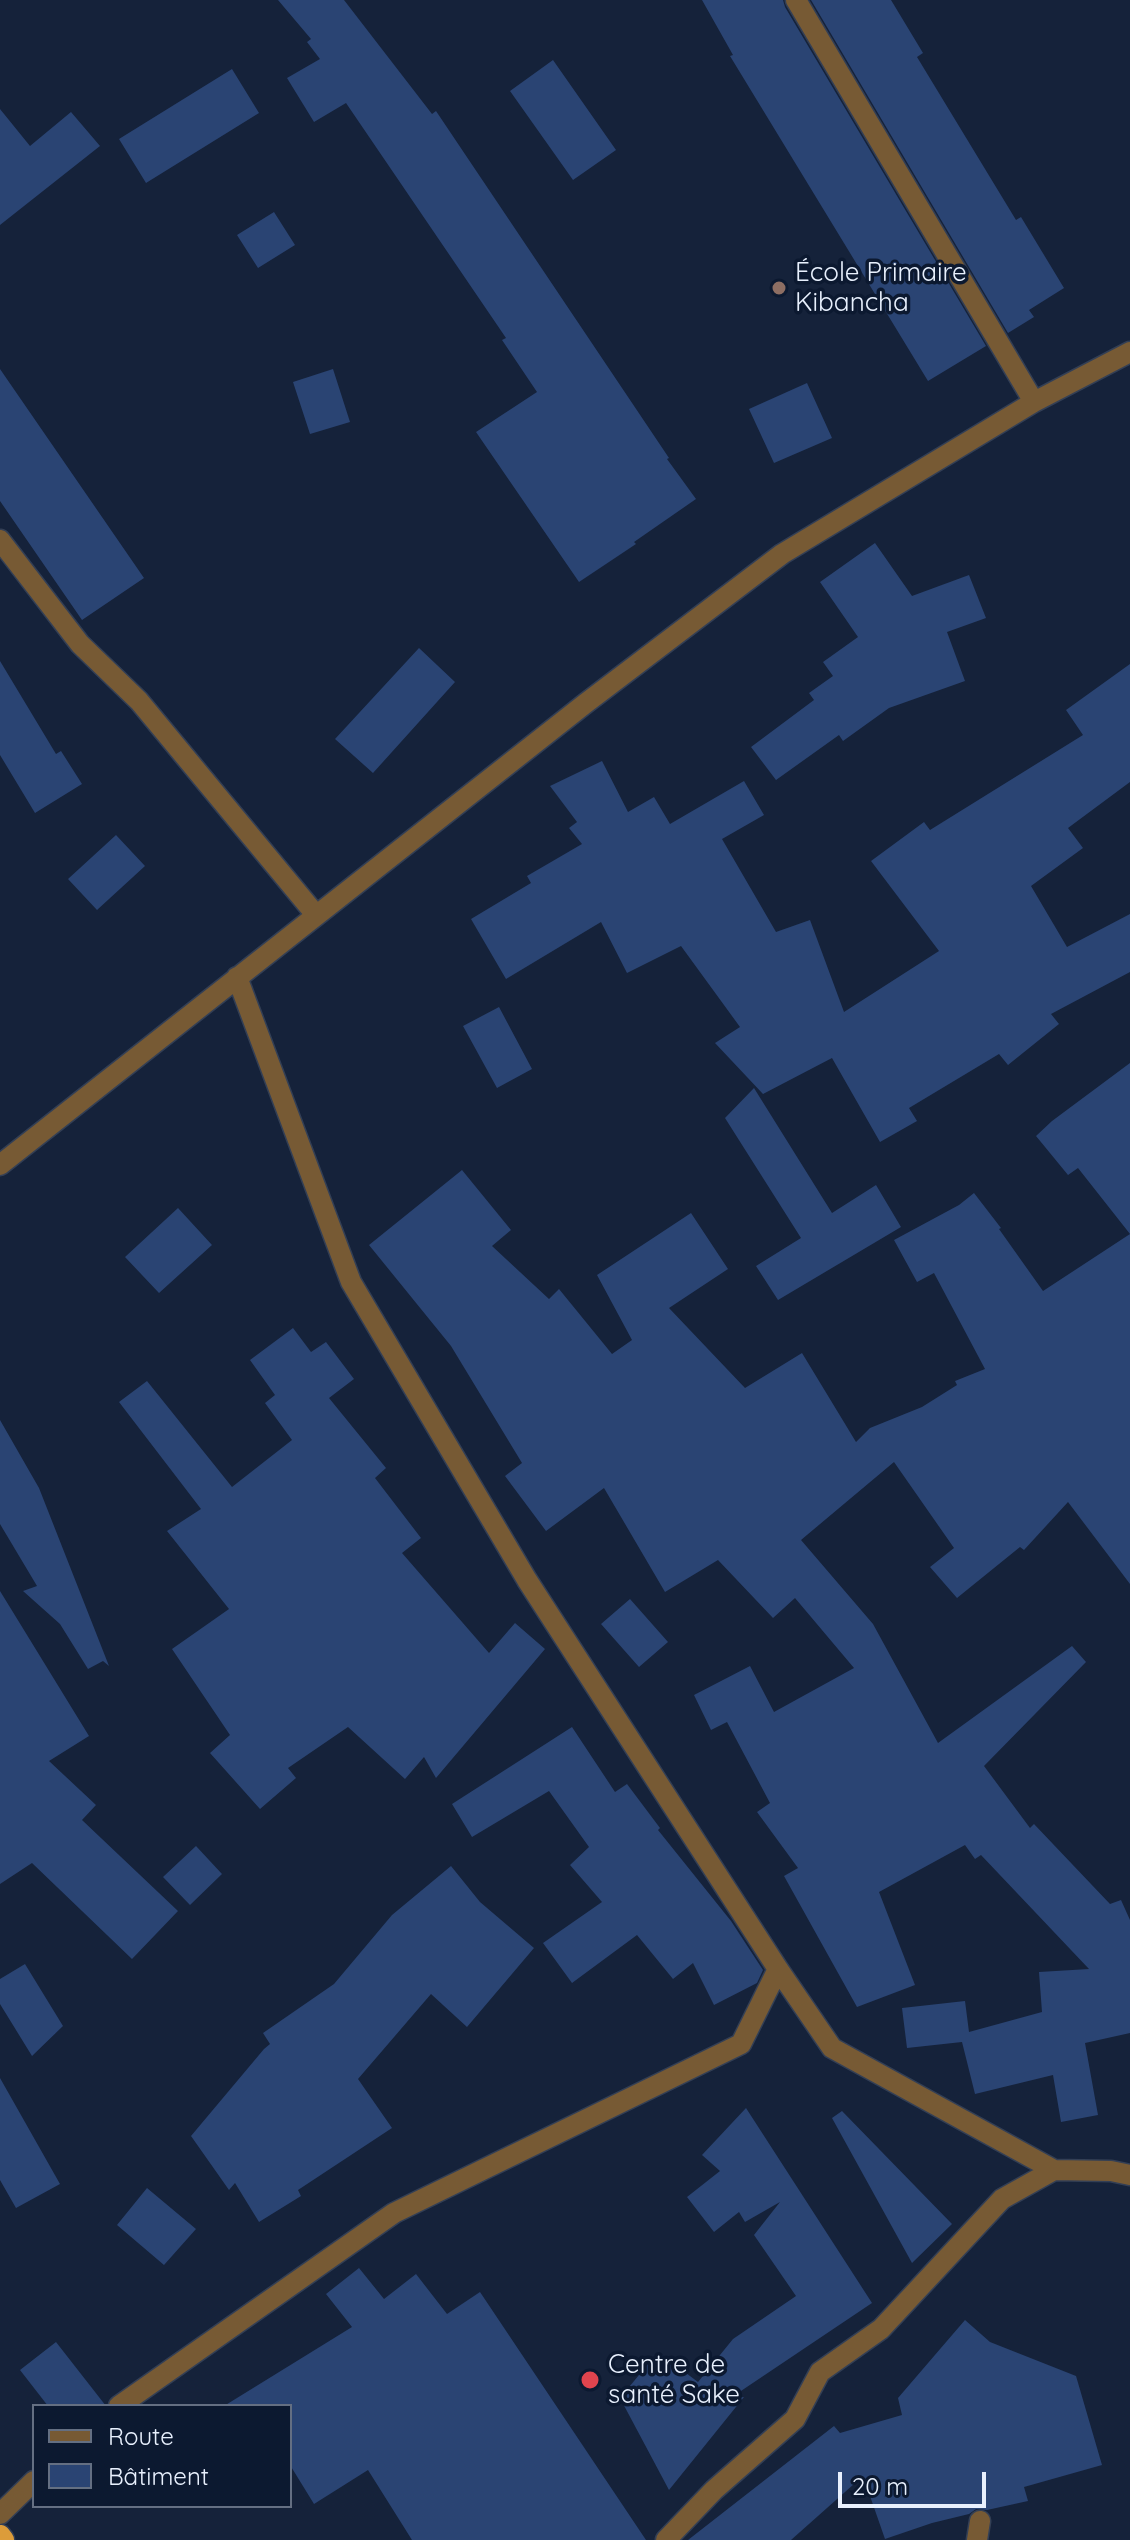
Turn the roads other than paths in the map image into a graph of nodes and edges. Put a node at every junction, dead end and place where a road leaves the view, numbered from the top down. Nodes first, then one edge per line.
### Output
1 (796, 0) edge
2 (1130, 352) edge
3 (1034, 402) junction
4 (0, 540) edge
5 (316, 915) junction
6 (237, 977) junction
7 (0, 1165) edge
8 (778, 1969) junction
9 (1054, 2170) junction
10 (1130, 2175) edge
11 (122, 2404) edge
12 (32, 2483) edge
13 (0, 2514) edge
14 (666, 2540) edge

1 - 3 street
2 - 3 street
3 - 5 street
4 - 5 street
5 - 6 street
6 - 7 street
6 - 8 street
8 - 9 street
8 - 11 street
9 - 10 street
9 - 14 street
12 - 13 street

